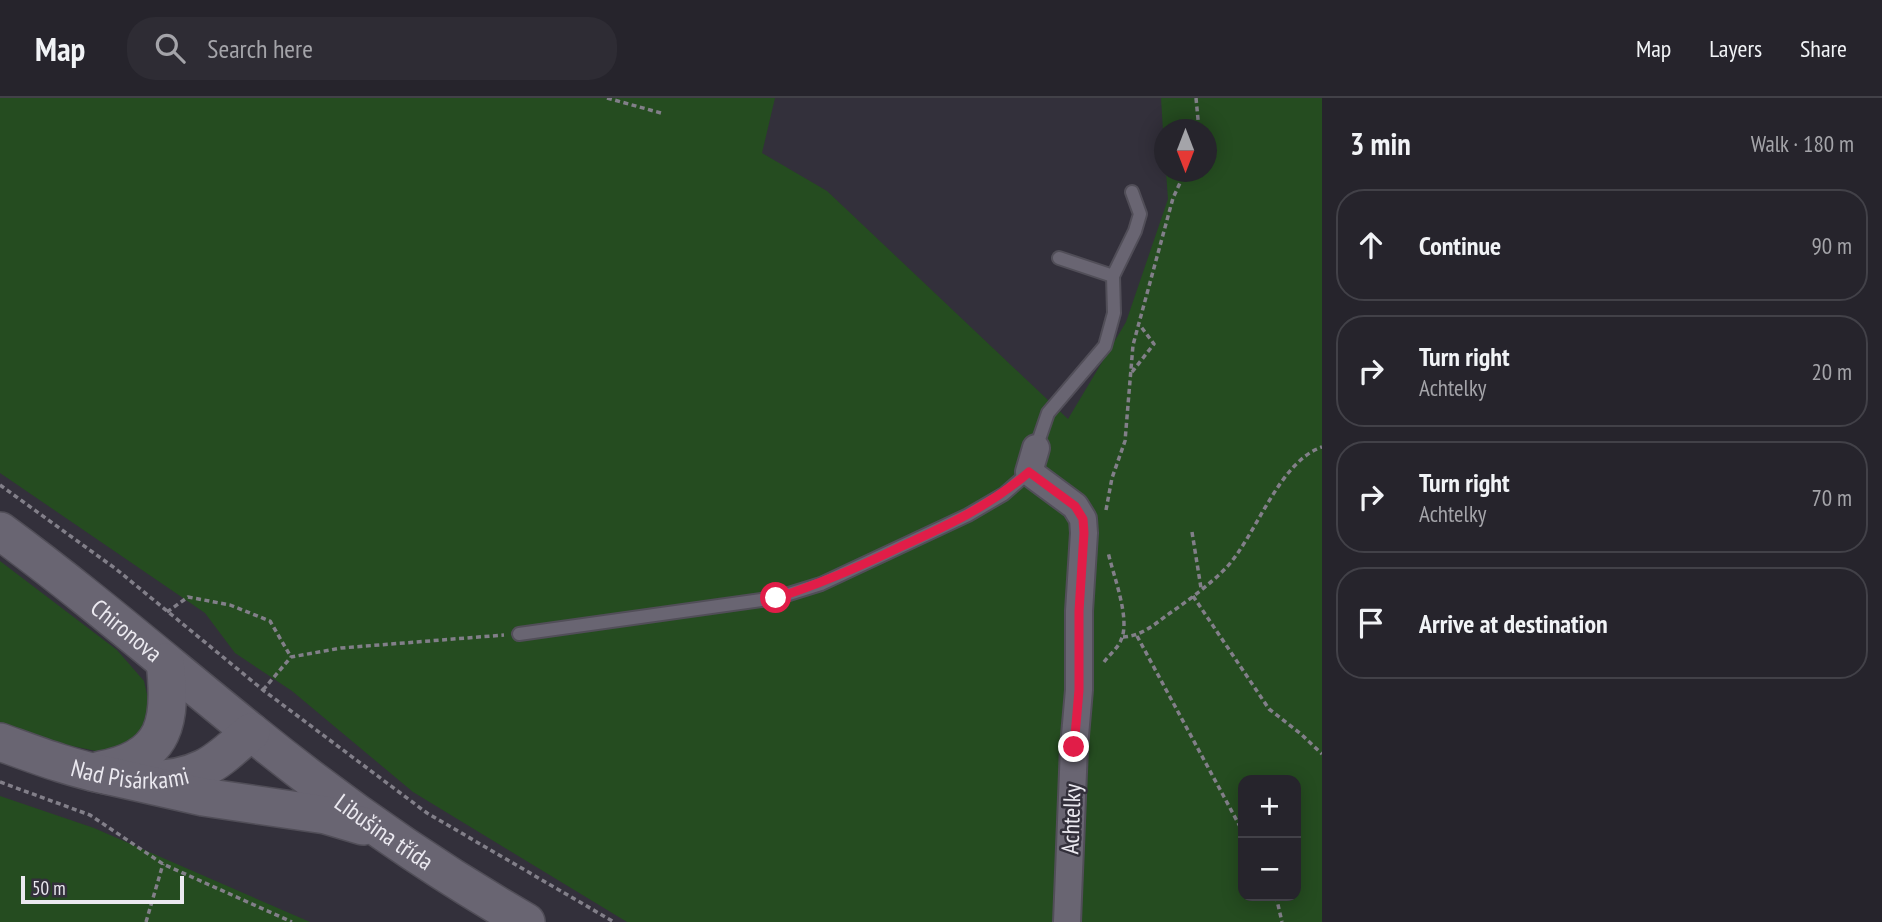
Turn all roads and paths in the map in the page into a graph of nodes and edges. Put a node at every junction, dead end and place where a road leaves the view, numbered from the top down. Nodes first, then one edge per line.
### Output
1 (607, 98) edge
2 (1196, 98) edge
3 (661, 113) dead end
4 (1198, 119) edge
5 (1181, 182) edge
6 (1132, 192) dead end
7 (1059, 258) dead end
8 (1113, 275) junction
9 (1139, 324) junction
10 (1130, 374) junction
11 (1322, 447) edge
12 (1033, 460) junction
13 (0, 485) edge
14 (1105, 519) dead end
15 (0, 531) edge
16 (1192, 532) dead end
17 (1107, 550) dead end
18 (1201, 588) junction
19 (1193, 596) junction
20 (167, 612) junction
21 (519, 634) joint
22 (1137, 636) junction
23 (1123, 637) junction
24 (291, 657) junction
25 (165, 662) junction
26 (263, 690) junction
27 (1079, 690) junction
28 (251, 732) junction
29 (0, 743) edge
30 (1322, 754) edge
31 (92, 772) junction
32 (0, 782) edge
33 (1238, 823) edge
34 (391, 835) junction
35 (163, 864) junction
36 (1277, 901) edge
37 (146, 922) edge
38 (292, 922) edge
39 (526, 922) edge
40 (614, 922) edge
41 (1068, 922) edge
42 (1282, 922) edge

1 - 3 path
2 - 4 path
5 - 9 path
6 - 8 lane
7 - 8 lane
8 - 12 lane
9 - 10 path
9 - 10 path
10 - 14 path
11 - 18 path
12 - 21 lane
12 - 27 street, Achtelky
13 - 20 path
15 - 25 street, Chironova
16 - 18 path
17 - 23 path
18 - 19 path
19 - 22 path
19 - 30 path
20 - 24 path
20 - 26 path
21 - 24 path
22 - 23 path
22 - 33 path
23 - 27 path
24 - 26 path
25 - 28 street, Chironova
25 - 31 street
26 - 40 path
27 - 41 street, Achtelky
28 - 31 street, Nad Pisárkami
28 - 34 street, Libušina třída
29 - 31 street, Nad Pisárkami
31 - 34 street
32 - 35 path
34 - 39 street, Libušina třída
35 - 37 path
35 - 38 path
36 - 42 path

